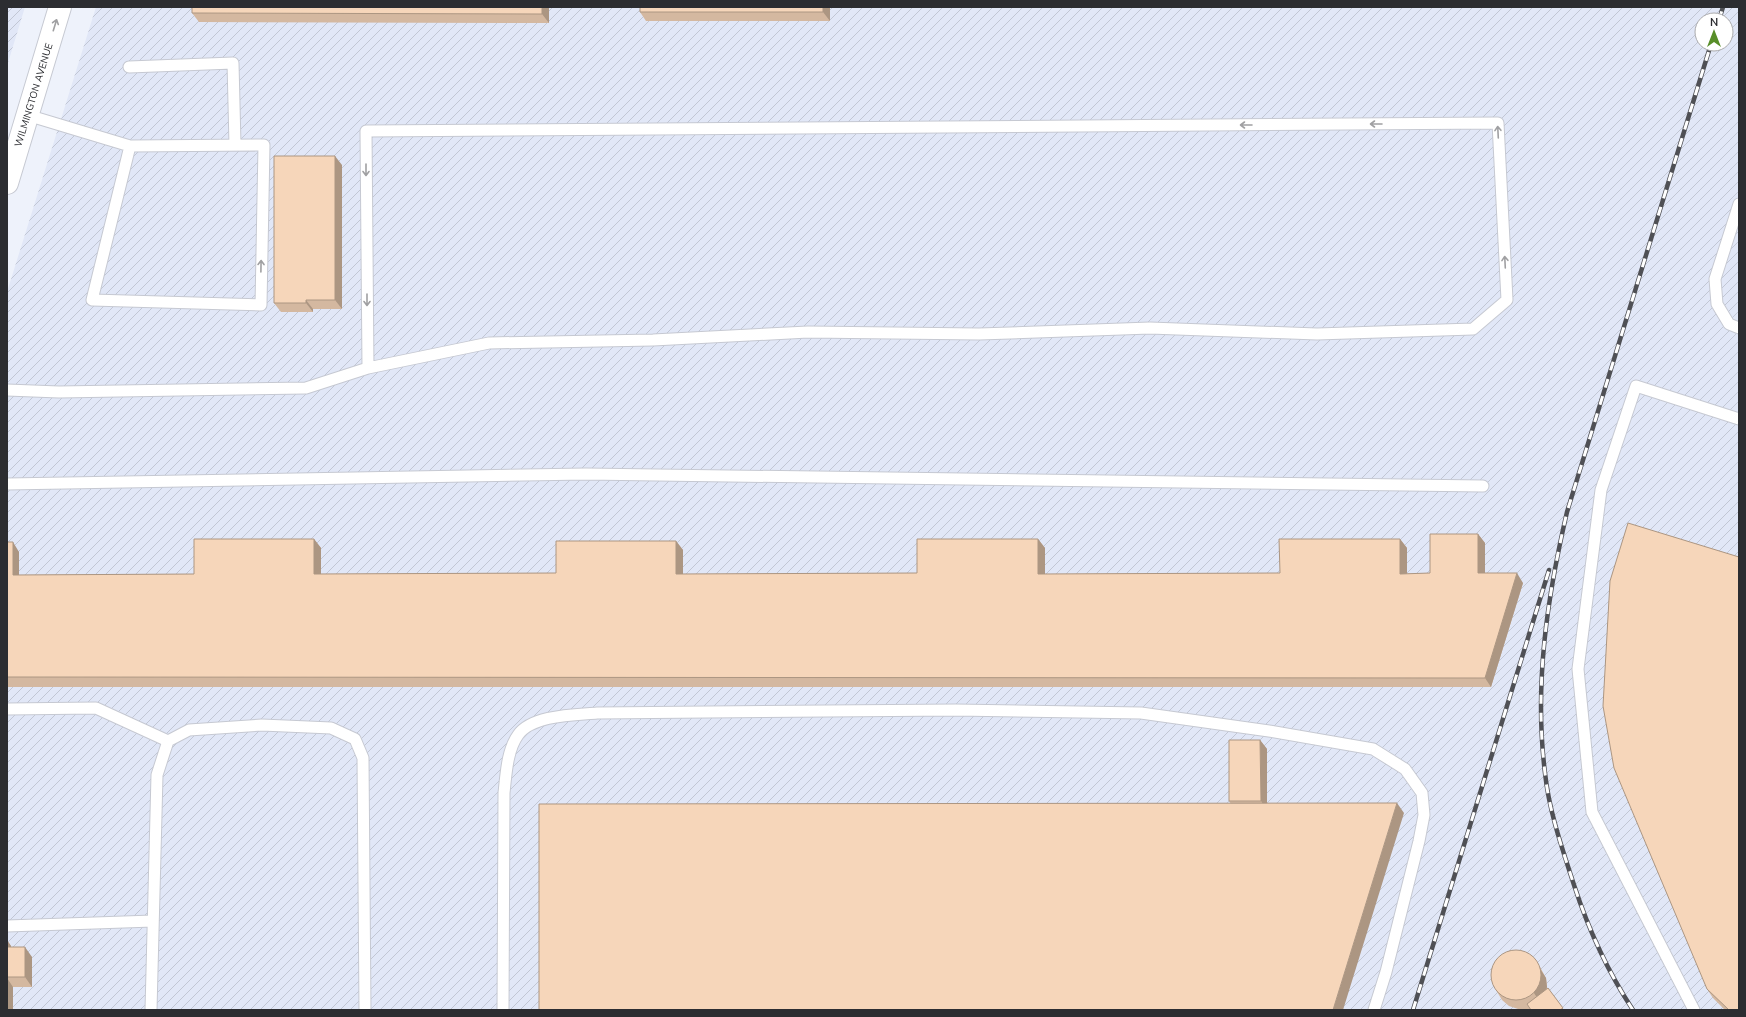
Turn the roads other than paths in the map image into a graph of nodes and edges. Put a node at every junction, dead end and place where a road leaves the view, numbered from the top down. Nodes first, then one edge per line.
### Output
1 (60, 7) edge
2 (129, 67) dead end
3 (28, 115) junction
4 (236, 145) junction
5 (130, 146) junction
6 (7, 183) edge
7 (1739, 204) edge
8 (1739, 328) edge
9 (368, 368) junction
10 (7, 390) edge
11 (1739, 419) edge
12 (7, 484) edge
13 (1483, 486) dead end
14 (7, 709) edge
15 (168, 741) junction
16 (153, 921) junction
17 (7, 926) edge
18 (151, 1010) edge
19 (365, 1010) edge
20 (503, 1010) edge
21 (1374, 1010) edge
22 (1694, 1010) edge

3 -> 1 main road, WILMINGTON AVENUE
2 - 4 lane
3 - 5 lane
3 - 6 main road, WILMINGTON AVENUE
4 - 5 lane
5 -> 4 lane
7 - 8 lane
9 -> 9 lane
9 - 10 lane
11 - 22 lane
12 - 13 lane
14 - 15 lane
15 - 16 lane
15 - 19 lane
16 - 17 lane
16 - 18 lane
20 - 21 lane

